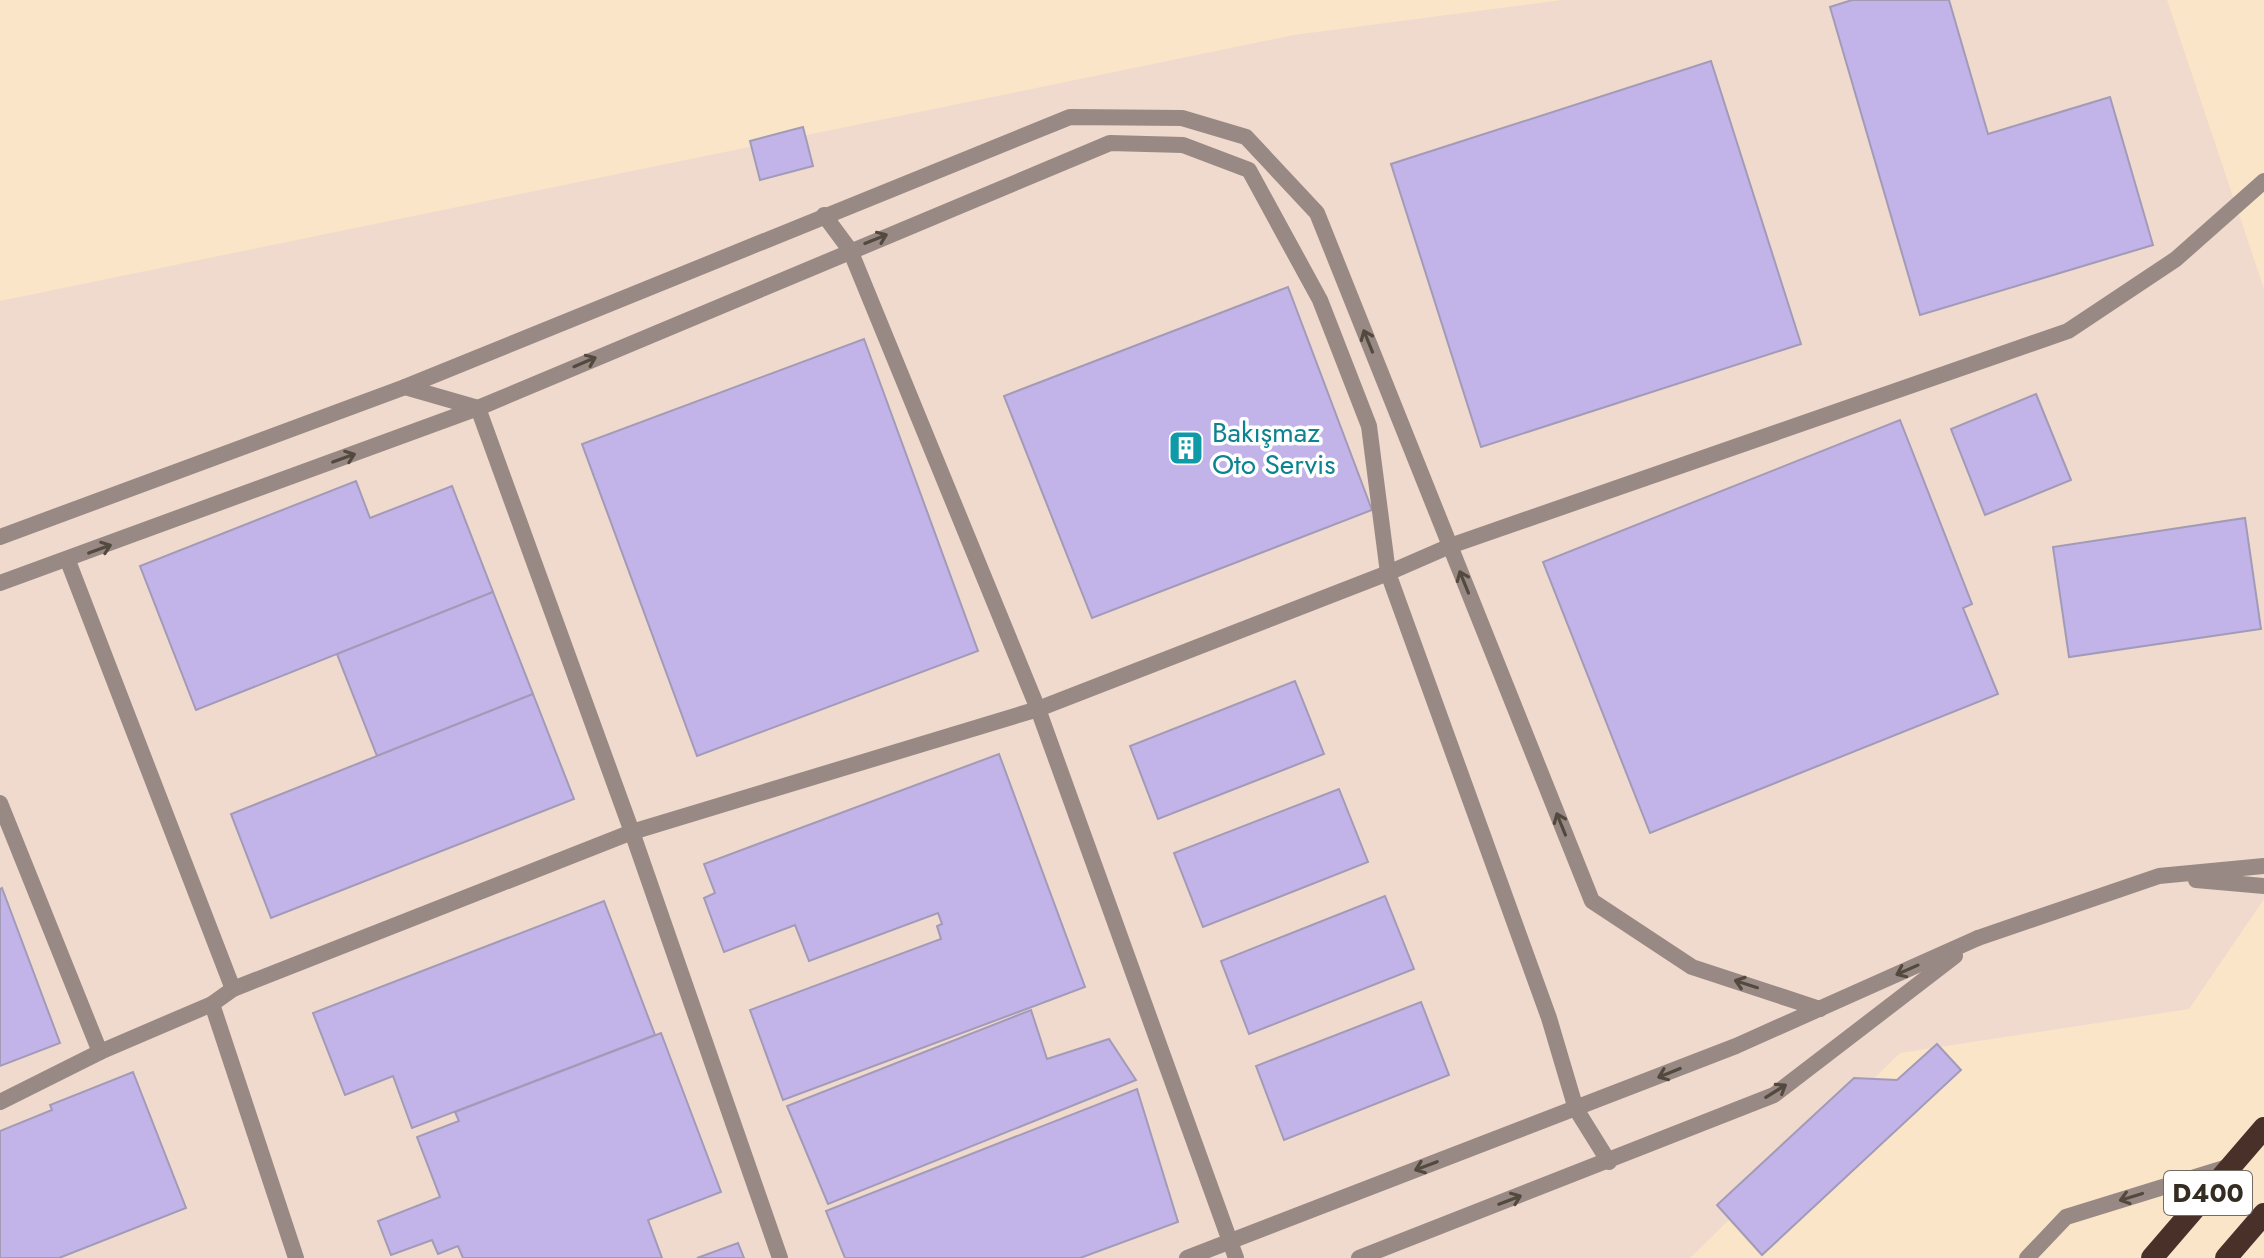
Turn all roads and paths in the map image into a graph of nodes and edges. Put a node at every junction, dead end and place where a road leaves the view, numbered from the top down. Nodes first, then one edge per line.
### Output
1 (2264, 181) edge
2 (824, 215) junction
3 (850, 250) junction
4 (405, 387) junction
5 (478, 408) junction
6 (0, 537) edge
7 (1450, 546) junction
8 (68, 561) junction
9 (1388, 573) junction
10 (0, 583) edge
11 (1038, 709) junction
12 (0, 803) edge
13 (632, 832) junction
14 (2264, 866) edge
15 (2159, 876) junction
16 (2264, 886) edge
17 (1978, 938) junction
18 (233, 989) junction
19 (212, 1004) junction
20 (1820, 1009) junction
21 (100, 1052) junction
22 (0, 1102) edge
23 (1576, 1109) junction
24 (2264, 1128) edge
25 (1609, 1162) junction
26 (2232, 1165) junction
27 (2264, 1214) edge
28 (1231, 1240) junction
29 (296, 1258) edge
30 (780, 1258) edge
31 (1187, 1258) edge
32 (1236, 1258) edge
33 (1359, 1258) edge
34 (2027, 1258) edge
35 (2152, 1258) edge
36 (2226, 1258) edge

1 - 7 street
2 - 3 street
2 - 4 street
7 -> 2 street
5 -> 3 street
3 -> 9 street
3 - 11 street
4 - 5 street
4 - 6 street
8 -> 5 street
5 - 13 street
7 - 9 street
20 -> 7 street
8 - 10 street
8 - 18 street
9 - 11 street
9 - 23 street
11 - 13 street
11 - 28 street
12 - 21 street
13 - 18 street
13 - 30 street
14 - 15 street
15 - 16 street
15 - 17 street
17 -> 20 street
25 -> 17 street
18 - 19 street
19 - 21 street
19 - 29 street
20 -> 23 street
21 - 22 street
23 - 25 street
23 -> 28 street
24 - 26 highway, D400
33 -> 25 street
26 -> 34 street
26 - 35 highway, D400
27 - 36 highway, D400
28 - 31 street
28 - 32 street

